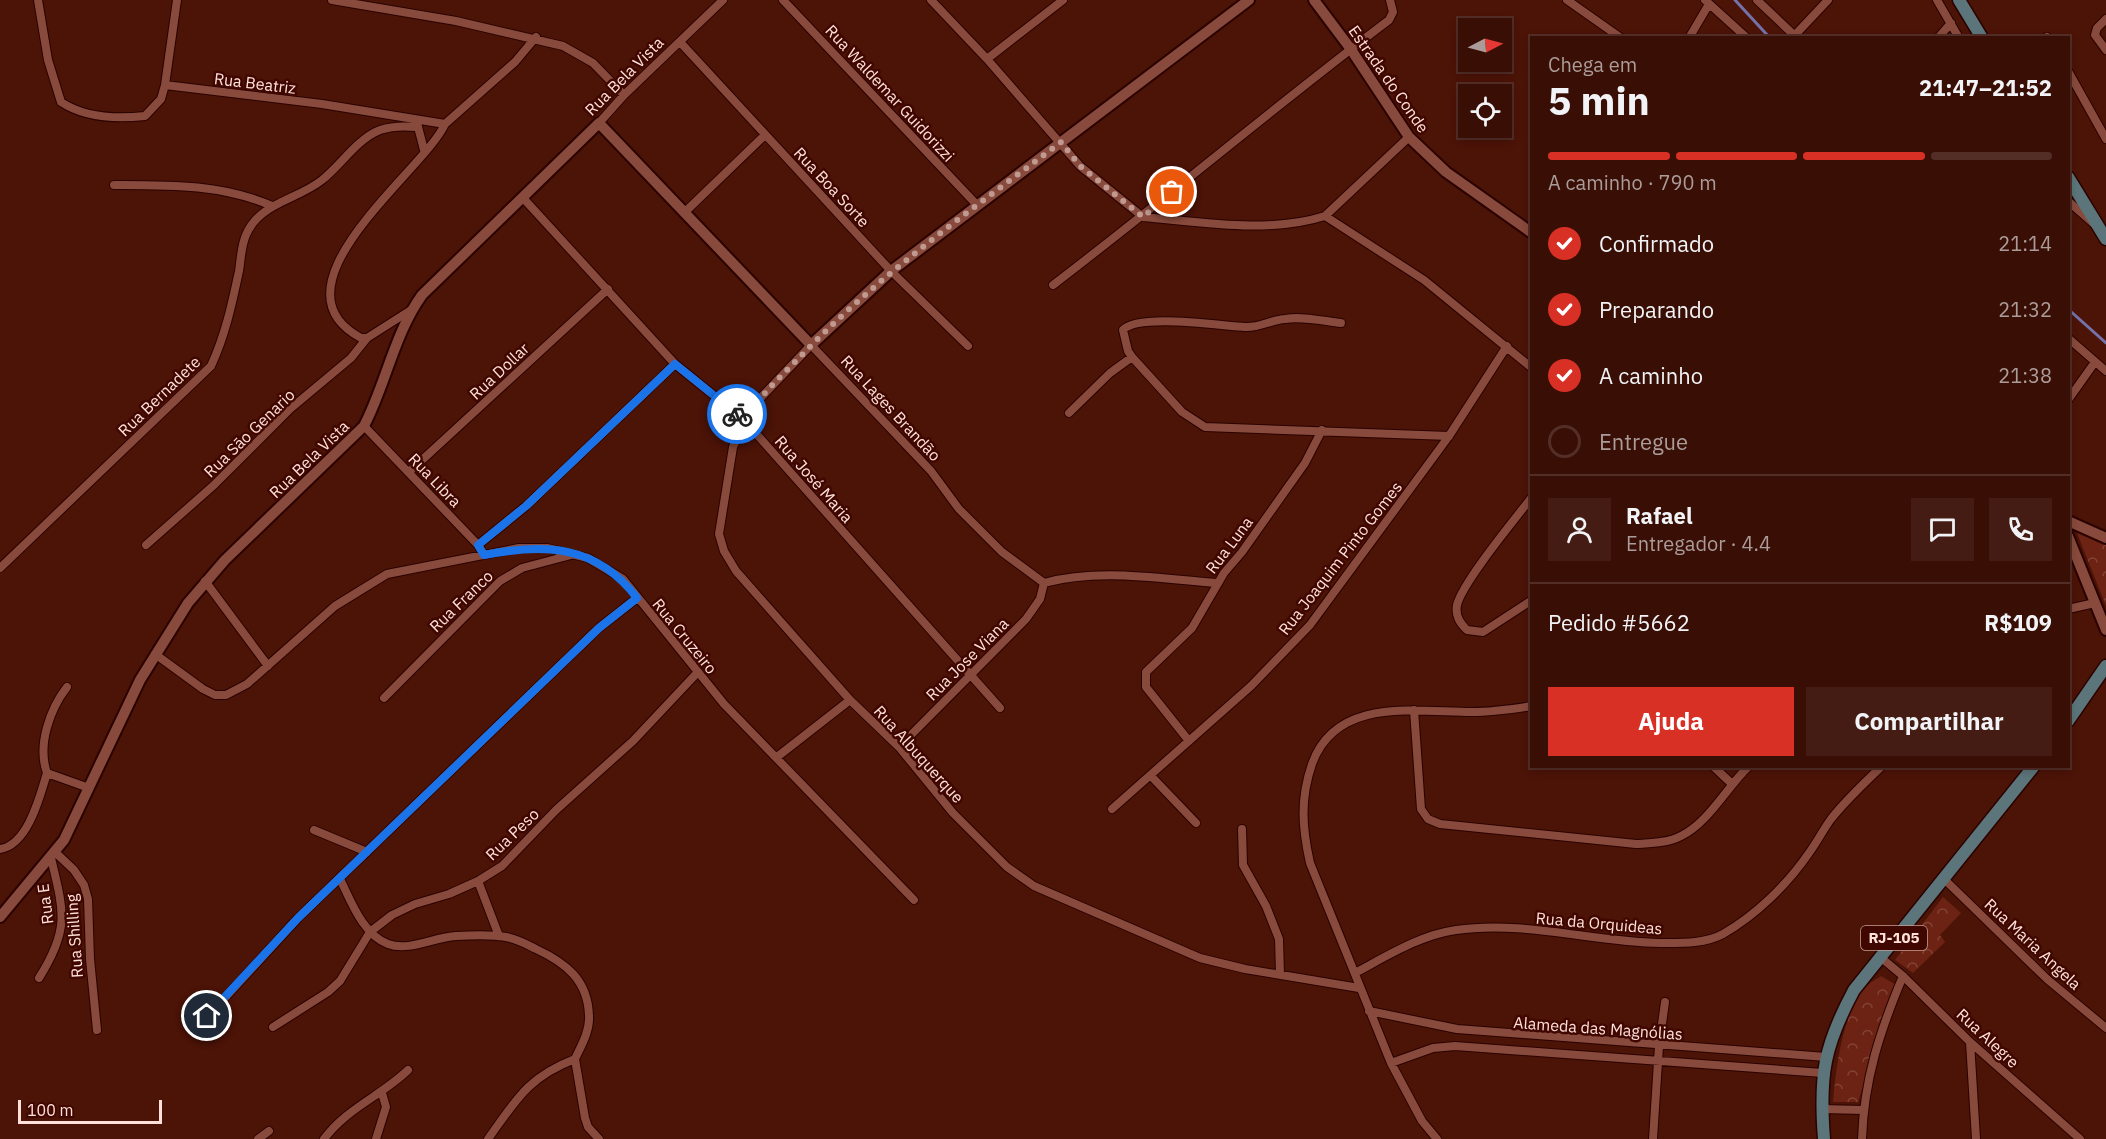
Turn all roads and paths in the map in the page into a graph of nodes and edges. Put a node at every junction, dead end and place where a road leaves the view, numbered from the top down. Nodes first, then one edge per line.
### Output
1 (38, 0) edge
2 (177, 0) edge
3 (332, 0) edge
4 (723, 0) edge
5 (783, 0) edge
6 (931, 0) edge
7 (1063, 0) edge
8 (1249, 0) edge
9 (1314, 0) edge
10 (1390, 0) edge
11 (1567, 0) edge
12 (1757, 0) edge
13 (1828, 0) edge
14 (1938, 0) edge
15 (1959, 0) edge
16 (1707, 2) edge
17 (2106, 19) edge
18 (1951, 23) junction
19 (1618, 36) edge
20 (1690, 36) edge
21 (1745, 36) edge
22 (1796, 36) edge
23 (1940, 36) edge
24 (1958, 36) edge
25 (1981, 36) edge
26 (536, 37) junction
27 (680, 42) junction
28 (1350, 48) junction
29 (2106, 50) edge
30 (987, 59) junction
31 (2070, 75) edge
32 (165, 85) junction
33 (624, 95) junction
34 (417, 123) junction
35 (599, 123) junction
36 (445, 124) junction
37 (765, 135) junction
38 (1409, 137) junction
39 (2106, 139) edge
40 (1061, 142) junction
41 (424, 150) junction
42 (2070, 180) edge
43 (114, 185) dead end
44 (524, 199) junction
45 (2070, 203) edge
46 (977, 205) junction
47 (272, 206) junction
48 (686, 212) junction
49 (1324, 216) junction
50 (1143, 217) junction
51 (2097, 226) junction
52 (1530, 231) edge
53 (2106, 239) edge
54 (891, 271) junction
55 (1053, 285) dead end
56 (608, 289) junction
57 (411, 310) junction
58 (1341, 323) dead end
59 (367, 338) junction
60 (2070, 340) edge
61 (811, 345) junction
62 (968, 346) dead end
63 (1507, 346) junction
64 (1132, 357) junction
65 (2095, 362) junction
66 (675, 364) junction
67 (1530, 366) edge
68 (2106, 371) edge
69 (2070, 397) edge
70 (1069, 413) dead end
71 (744, 420) junction
72 (364, 426) junction
73 (1322, 430) junction
74 (1449, 436) junction
75 (409, 472) junction
76 (1530, 500) edge
77 (2070, 522) edge
78 (2106, 538) edge
79 (2070, 541) edge
80 (146, 545) dead end
81 (478, 545) junction
82 (575, 554) junction
83 (484, 555) junction
84 (0, 568) edge
85 (205, 582) junction
86 (1044, 583) junction
87 (1217, 583) junction
88 (637, 598) junction
89 (1530, 601) edge
90 (2095, 603) junction
91 (2070, 609) edge
92 (2106, 630) edge
93 (155, 654) junction
94 (268, 666) junction
95 (2106, 666) edge
96 (697, 673) junction
97 (969, 675) junction
98 (67, 687) dead end
99 (384, 698) dead end
100 (850, 700) junction
101 (1530, 706) edge
102 (1000, 708) dead end
103 (1414, 710) junction
104 (2070, 718) edge
105 (1189, 741) junction
106 (899, 747) junction
107 (777, 757) junction
108 (1715, 768) edge
109 (1747, 768) edge
110 (1880, 768) edge
111 (2032, 768) edge
112 (47, 773) junction
113 (1151, 776) junction
114 (1731, 783) junction
115 (89, 789) junction
116 (1112, 809) dead end
117 (1196, 823) dead end
118 (314, 830) dead end
119 (1242, 830) dead end
120 (0, 849) edge
121 (367, 852) junction
122 (53, 855) junction
123 (340, 879) junction
124 (1944, 879) junction
125 (478, 881) junction
126 (914, 900) dead end
127 (0, 917) edge
128 (370, 932) junction
129 (499, 936) junction
130 (1878, 957) junction
131 (1355, 973) junction
132 (1280, 974) junction
133 (1903, 976) junction
134 (39, 978) dead end
135 (1359, 988) junction
136 (1665, 1002) dead end
137 (1369, 1011) junction
138 (200, 1025) dead end
139 (273, 1026) dead end
140 (2106, 1028) edge
141 (97, 1030) dead end
142 (1561, 1039) junction
143 (1970, 1041) junction
144 (1659, 1046) junction
145 (1560, 1054) junction
146 (1826, 1057) junction
147 (575, 1059) junction
148 (1658, 1062) junction
149 (1391, 1063) junction
150 (408, 1070) dead end
151 (1823, 1073) junction
152 (382, 1093) junction
153 (1822, 1109) junction
154 (1863, 1110) junction
155 (269, 1131) dead end
156 (258, 1139) edge
157 (324, 1139) edge
158 (376, 1139) edge
159 (488, 1139) edge
160 (599, 1139) edge
161 (1437, 1139) edge
162 (1653, 1139) edge
163 (1824, 1139) edge
164 (1862, 1139) edge
165 (1976, 1139) edge
166 (2080, 1139) edge

1 - 32 street
2 - 32 street
3 - 26 street
4 - 27 street, Rua Bela Vista
5 - 46 street, Rua Waldemar Guidorizzi
6 - 30 street
7 - 30 street
8 - 40 street
9 - 28 street, Estrada do Conde
10 - 28 street
11 - 19 street
12 - 22 street
13 - 22 street
14 - 18 street
15 - 25 main road
16 - 20 street
16 - 21 street
17 - 29 street
18 - 23 street
18 - 24 street
26 - 33 street
26 - 36 street
27 - 33 street, Rua Bela Vista
27 - 37 street, Rua Boa Sorte
28 - 38 street, Estrada do Conde
28 - 50 street
30 - 40 street
31 - 39 street
32 - 34 street, Rua Beatriz
33 - 35 street, Rua Bela Vista
34 - 36 street, Rua Beatriz
34 - 41 street
34 - 47 street, Rua Bernadete
35 - 44 street, Rua Bela Vista
35 - 48 street, Rua Lages Brandão
36 - 41 street
37 - 48 street
37 - 54 street, Rua Boa Sorte
38 - 49 street
38 - 52 street, Estrada do Conde
40 - 46 street
40 - 50 street
41 - 59 street
42 - 51 main road
43 - 47 street
44 - 56 street, Rua José Maria
44 - 57 street, Rua Bela Vista
45 - 51 street
46 - 54 street
47 - 84 street, Rua Bernadete
48 - 61 street, Rua Lages Brandão
49 - 50 street
49 - 63 street
50 - 55 street
51 - 53 main road
54 - 61 street
54 - 62 street, Rua Boa Sorte
56 - 66 street, Rua José Maria
56 - 75 street, Rua Dollar
57 - 59 street, Rua Sāo Genario
57 - 72 street, Rua Bela Vista
58 - 64 street
59 - 80 street, Rua Sāo Genario
60 - 65 street
61 - 71 street, Rua Albuquerque
61 - 86 street, Rua Lages Brandão
63 - 67 street
63 - 74 street, Rua Joaquim Pinto Gomes
64 - 70 street
64 - 73 street
65 - 68 street
65 - 69 street
66 - 71 street, Rua José Maria
66 - 81 street
71 - 97 street, Rua José Maria
71 - 100 street, Rua Albuquerque
72 - 75 street, Rua Libra
72 - 85 street, Rua Bela Vista
73 - 74 street
73 - 87 street, Rua Luna
74 - 105 street, Rua Joaquim Pinto Gomes
75 - 81 street, Rua Libra
76 - 89 street
77 - 78 street
79 - 90 street
81 - 83 street, Rua Libra
82 - 83 street, Rua Cruzeiro
82 - 88 street, Rua Cruzeiro
82 - 99 street, Rua Franco
83 - 94 street, Rua Cruzeiro
85 - 93 street, Rua Bela Vista
85 - 94 street
86 - 87 street
86 - 97 street, Rua Jose Viana
87 - 105 street, Rua Luna
88 - 96 street, Rua Cruzeiro
88 - 121 street
90 - 91 street
90 - 92 street
93 - 94 street, Rua Cruzeiro
93 - 115 street, Rua Bela Vista
95 - 104 main road
96 - 107 street, Rua Cruzeiro
96 - 125 street, Rua Peso
97 - 102 street, Rua José Maria
97 - 106 street, Rua Jose Viana
98 - 112 street
100 - 106 street, Rua Albuquerque
100 - 107 street
101 - 103 street
103 - 114 street
103 - 131 street
105 - 113 street, Rua Joaquim Pinto Gomes
106 - 132 street, Rua Albuquerque
107 - 126 street, Rua Cruzeiro
108 - 114 street
109 - 114 street
110 - 131 street, Rua da Orquideas
111 - 124 main road, RJ-105
112 - 115 street
112 - 120 street
113 - 116 street, Rua Joaquim Pinto Gomes
113 - 117 street
115 - 122 street, Rua Bela Vista
118 - 121 street
119 - 132 street
121 - 123 street
122 - 127 street, Rua Bela Vista
122 - 134 street, Rua E
122 - 141 street, Rua Shilling
123 - 128 street
123 - 138 street
124 - 130 main road, RJ-105
124 - 140 street, Rua Maria Angela
125 - 128 street, Rua Peso
125 - 129 street
128 - 129 street
128 - 139 street, Rua Peso
129 - 147 street
130 - 133 street, Rua Alegre
130 - 146 main road, RJ-105
131 - 135 street
132 - 135 street, Rua Albuquerque
133 - 143 street, Rua Alegre
133 - 154 street
135 - 137 street
136 - 144 street
137 - 142 street, Alameda das Magnólias
137 - 149 street
142 - 144 street, Alameda das Magnólias
142 - 145 street
143 - 165 street
143 - 166 street, Rua Alegre
144 - 146 street, Alameda das Magnólias
144 - 148 street
145 - 148 street, Alameda das Magnólias
145 - 149 street, Alameda das Magnólias
146 - 151 main road, RJ-105
147 - 159 street
147 - 160 street
148 - 151 street, Alameda das Magnólias
148 - 162 street
149 - 161 street
150 - 152 street
151 - 153 main road, RJ-105
152 - 157 street
152 - 158 street
153 - 154 street
153 - 163 main road, RJ-105
154 - 164 street
155 - 156 street

